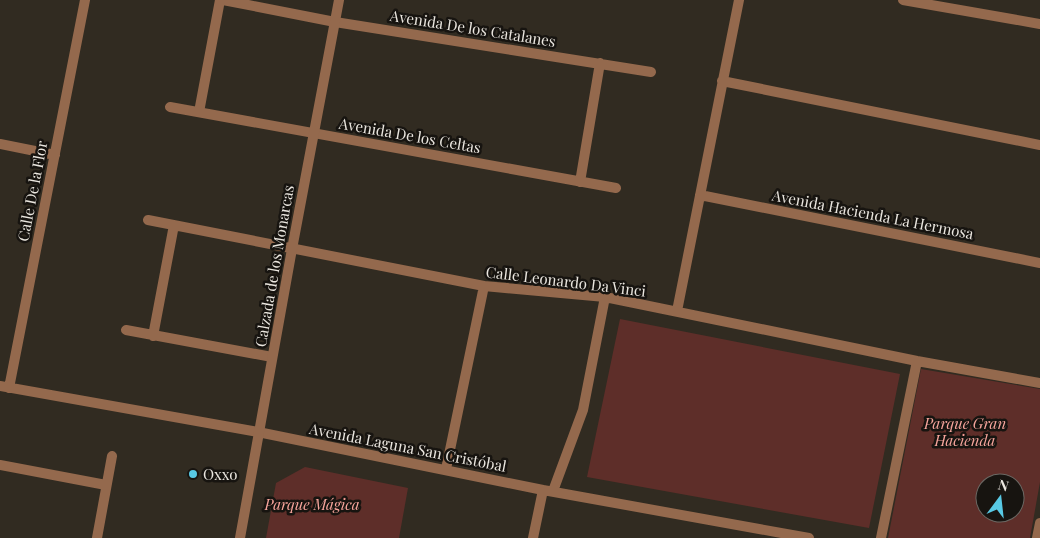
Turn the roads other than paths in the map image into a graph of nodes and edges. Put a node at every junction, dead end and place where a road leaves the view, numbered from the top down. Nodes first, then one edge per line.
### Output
1 (85, 0) edge
2 (222, 0) edge
3 (339, 0) edge
4 (739, 0) edge
5 (903, 0) edge
6 (335, 22) junction
7 (1040, 24) edge
8 (600, 63) junction
9 (651, 72) dead end
10 (722, 80) junction
11 (170, 107) dead end
12 (199, 112) junction
13 (314, 133) junction
14 (0, 144) edge
15 (1040, 145) edge
16 (55, 155) junction
17 (580, 182) junction
18 (616, 188) dead end
19 (700, 196) junction
20 (148, 220) dead end
21 (174, 225) junction
22 (292, 248) junction
23 (1040, 263) edge
24 (484, 286) junction
25 (604, 297) junction
26 (677, 311) junction
27 (126, 330) dead end
28 (153, 336) junction
29 (272, 357) junction
30 (918, 361) junction
31 (1040, 383) edge
32 (4, 387) edge
33 (258, 432) junction
34 (112, 456) dead end
35 (0, 465) edge
36 (446, 469) junction
37 (106, 485) junction
38 (548, 491) junction
39 (1040, 523) edge
40 (96, 538) edge
41 (240, 538) edge
42 (533, 538) edge
43 (809, 538) edge
44 (881, 538) edge
45 (1037, 538) edge

1 - 16 street, Calle De la Flor
2 - 6 street, Avenida De los Catalanes
2 - 12 street
3 - 6 street, Calzada de los Monarcas
4 - 10 street
5 - 7 street
6 - 8 street, Avenida De los Catalanes
6 - 13 street, Calzada de los Monarcas
8 - 9 street, Avenida De los Catalanes
8 - 17 street
10 - 15 street
10 - 19 street
11 - 12 street, Avenida De los Celtas
12 - 13 street, Avenida De los Celtas
13 - 17 street, Avenida De los Celtas
13 - 22 street, Calzada de los Monarcas
14 - 16 street
16 - 32 street, Calle De la Flor
17 - 18 street, Avenida De los Celtas
19 - 23 street, Avenida Hacienda La Hermosa
19 - 26 street
20 - 21 street, Calle Leonardo Da Vinci
21 - 22 street, Calle Leonardo Da Vinci
21 - 28 street
22 - 24 street, Calle Leonardo Da Vinci
22 - 29 street, Calzada de los Monarcas
24 - 25 street, Calle Leonardo Da Vinci
24 - 36 street
25 - 26 street, Calle Leonardo Da Vinci
25 - 38 street
26 - 30 street, Calle Leonardo Da Vinci
27 - 28 street
28 - 29 street
29 - 33 street, Calzada de los Monarcas
30 - 31 street, Calle Leonardo Da Vinci
30 - 44 street
32 - 33 street, Avenida Laguna San Cristóbal
33 - 36 street, Avenida Laguna San Cristóbal
33 - 41 street, Calzada de los Monarcas
34 - 37 street
35 - 37 street
36 - 38 street, Avenida Laguna San Cristóbal
37 - 40 street
38 - 42 street
38 - 43 street, Avenida Laguna San Cristóbal
39 - 45 street

